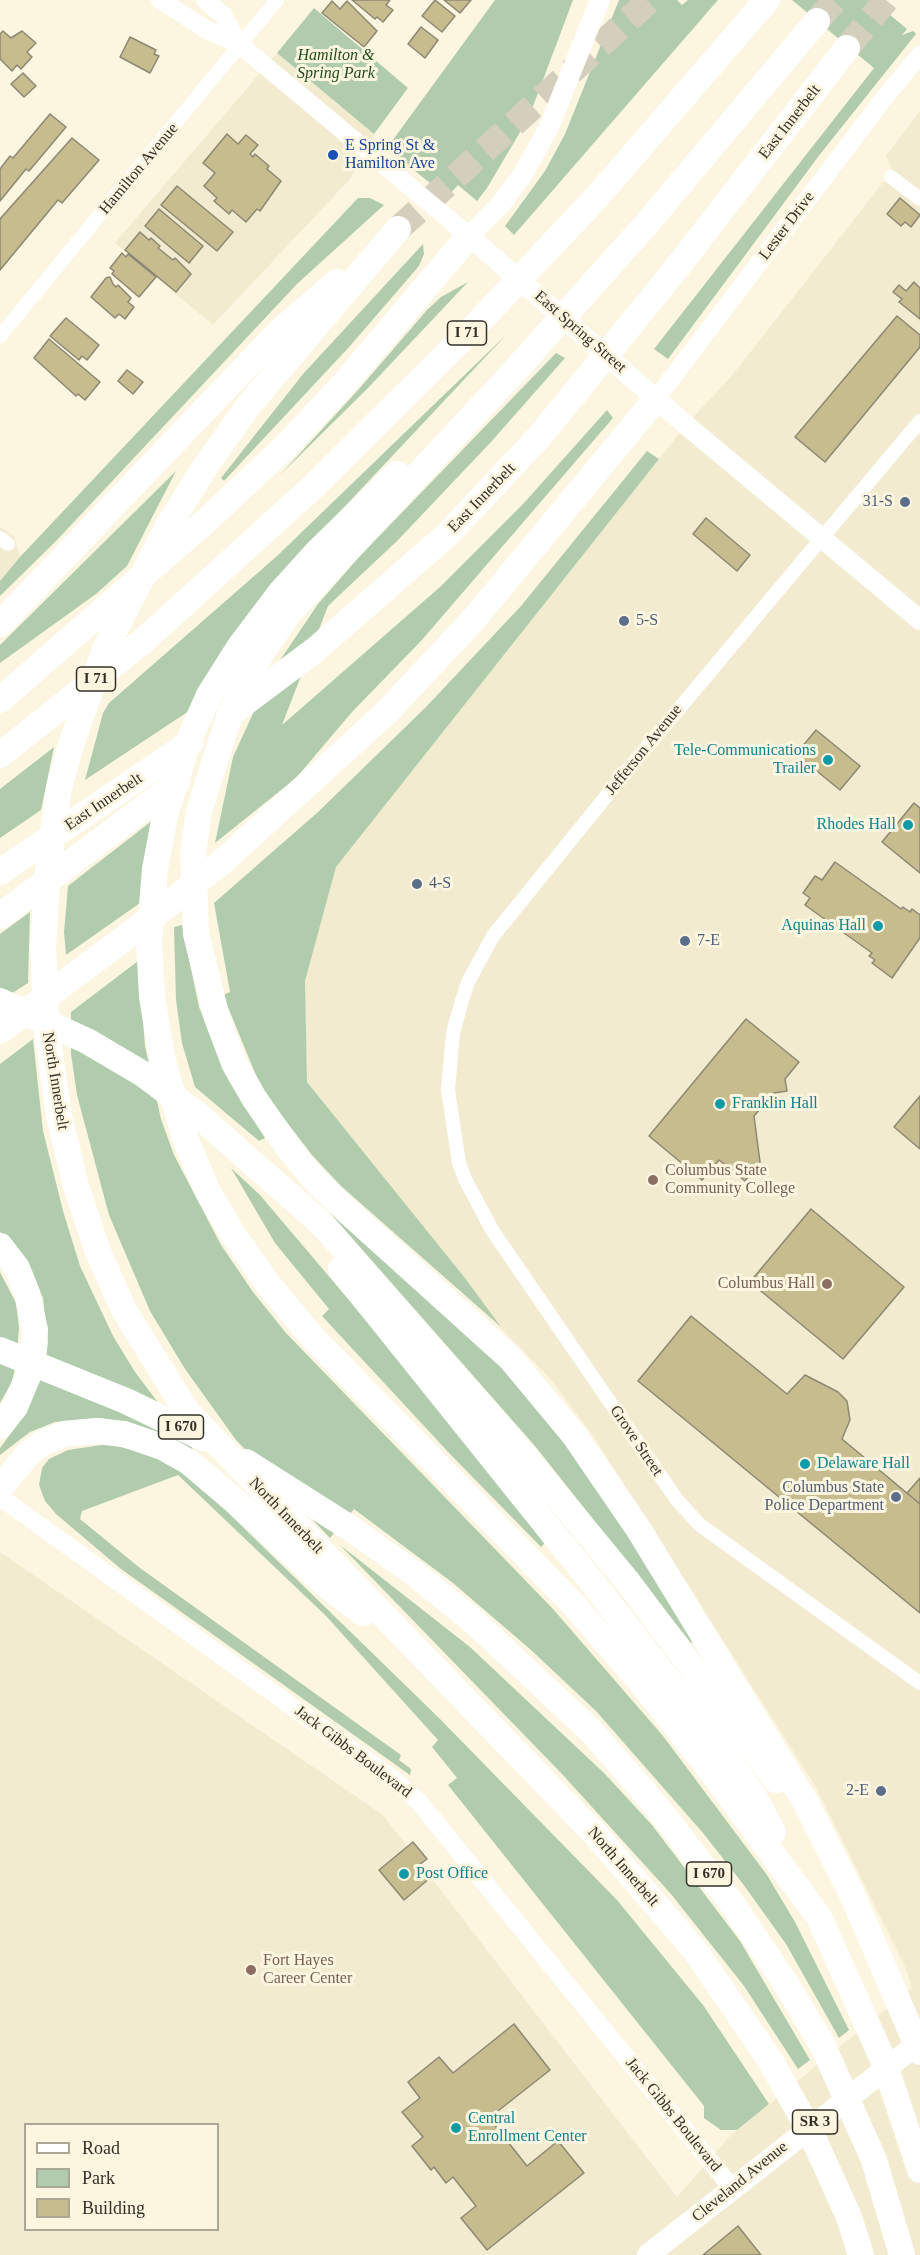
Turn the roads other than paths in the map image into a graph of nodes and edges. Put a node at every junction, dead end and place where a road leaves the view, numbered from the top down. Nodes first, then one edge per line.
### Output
1 (160, 0) edge
2 (205, 0) edge
3 (277, 0) edge
4 (600, 0) edge
5 (767, 0) edge
6 (817, 21) tunnel mouth
7 (239, 44) junction
8 (847, 48) tunnel mouth
9 (920, 56) edge
10 (891, 177) dead end
11 (920, 199) edge
12 (469, 236) junction
13 (0, 336) edge
14 (510, 375) junction
15 (656, 399) junction
16 (920, 422) edge
17 (821, 538) junction
18 (95, 618) junction
19 (920, 620) edge
20 (0, 624) edge
21 (315, 650) junction
22 (0, 682) edge
23 (0, 700) edge
24 (0, 755) edge
25 (0, 872) edge
26 (0, 916) edge
27 (5, 1018) edge
28 (450, 1116) joint
29 (254, 1165) junction
30 (0, 1246) edge
31 (0, 1350) edge
32 (0, 1426) edge
33 (0, 1488) edge
34 (0, 1497) edge
35 (444, 1676) junction
36 (920, 1683) edge
37 (851, 1892) junction
38 (819, 1917) junction
39 (919, 2042) edge
40 (920, 2170) edge
41 (732, 2188) junction
42 (648, 2255) edge
43 (861, 2255) edge
44 (902, 2255) edge

1 - 7 street
2 - 7 street
3 - 7 street, Hamilton Avenue
4 - 12 main road
5 - 24 highway, I 71
6 - 14 highway
7 - 12 street, East Spring Street
7 - 13 street, Hamilton Avenue
8 - 21 highway, East Innerbelt
9 - 15 street, Lester Drive
10 - 11 street
12 - 15 main road, East Spring Street
12 - 18 highway
14 - 37 highway
14 - 38 highway
15 - 17 main road, East Spring Street
15 - 27 highway
16 - 17 street, Jefferson Avenue
17 - 19 main road, East Spring Street
17 - 28 street, Jefferson Avenue
18 - 22 highway
18 - 23 highway
20 - 35 highway, North Innerbelt
21 - 25 highway, East Innerbelt
21 - 26 highway
27 - 29 highway
28 - 36 street, Grove Street
29 - 37 highway
29 - 38 highway
30 - 32 highway
31 - 44 highway, I 670
33 - 35 highway
34 - 41 street, Jack Gibbs Boulevard
35 - 43 highway, North Innerbelt
37 - 39 highway
38 - 40 highway
39 - 41 main road, Cleveland Avenue / SR 3
41 - 42 main road, Cleveland Avenue / SR 3

